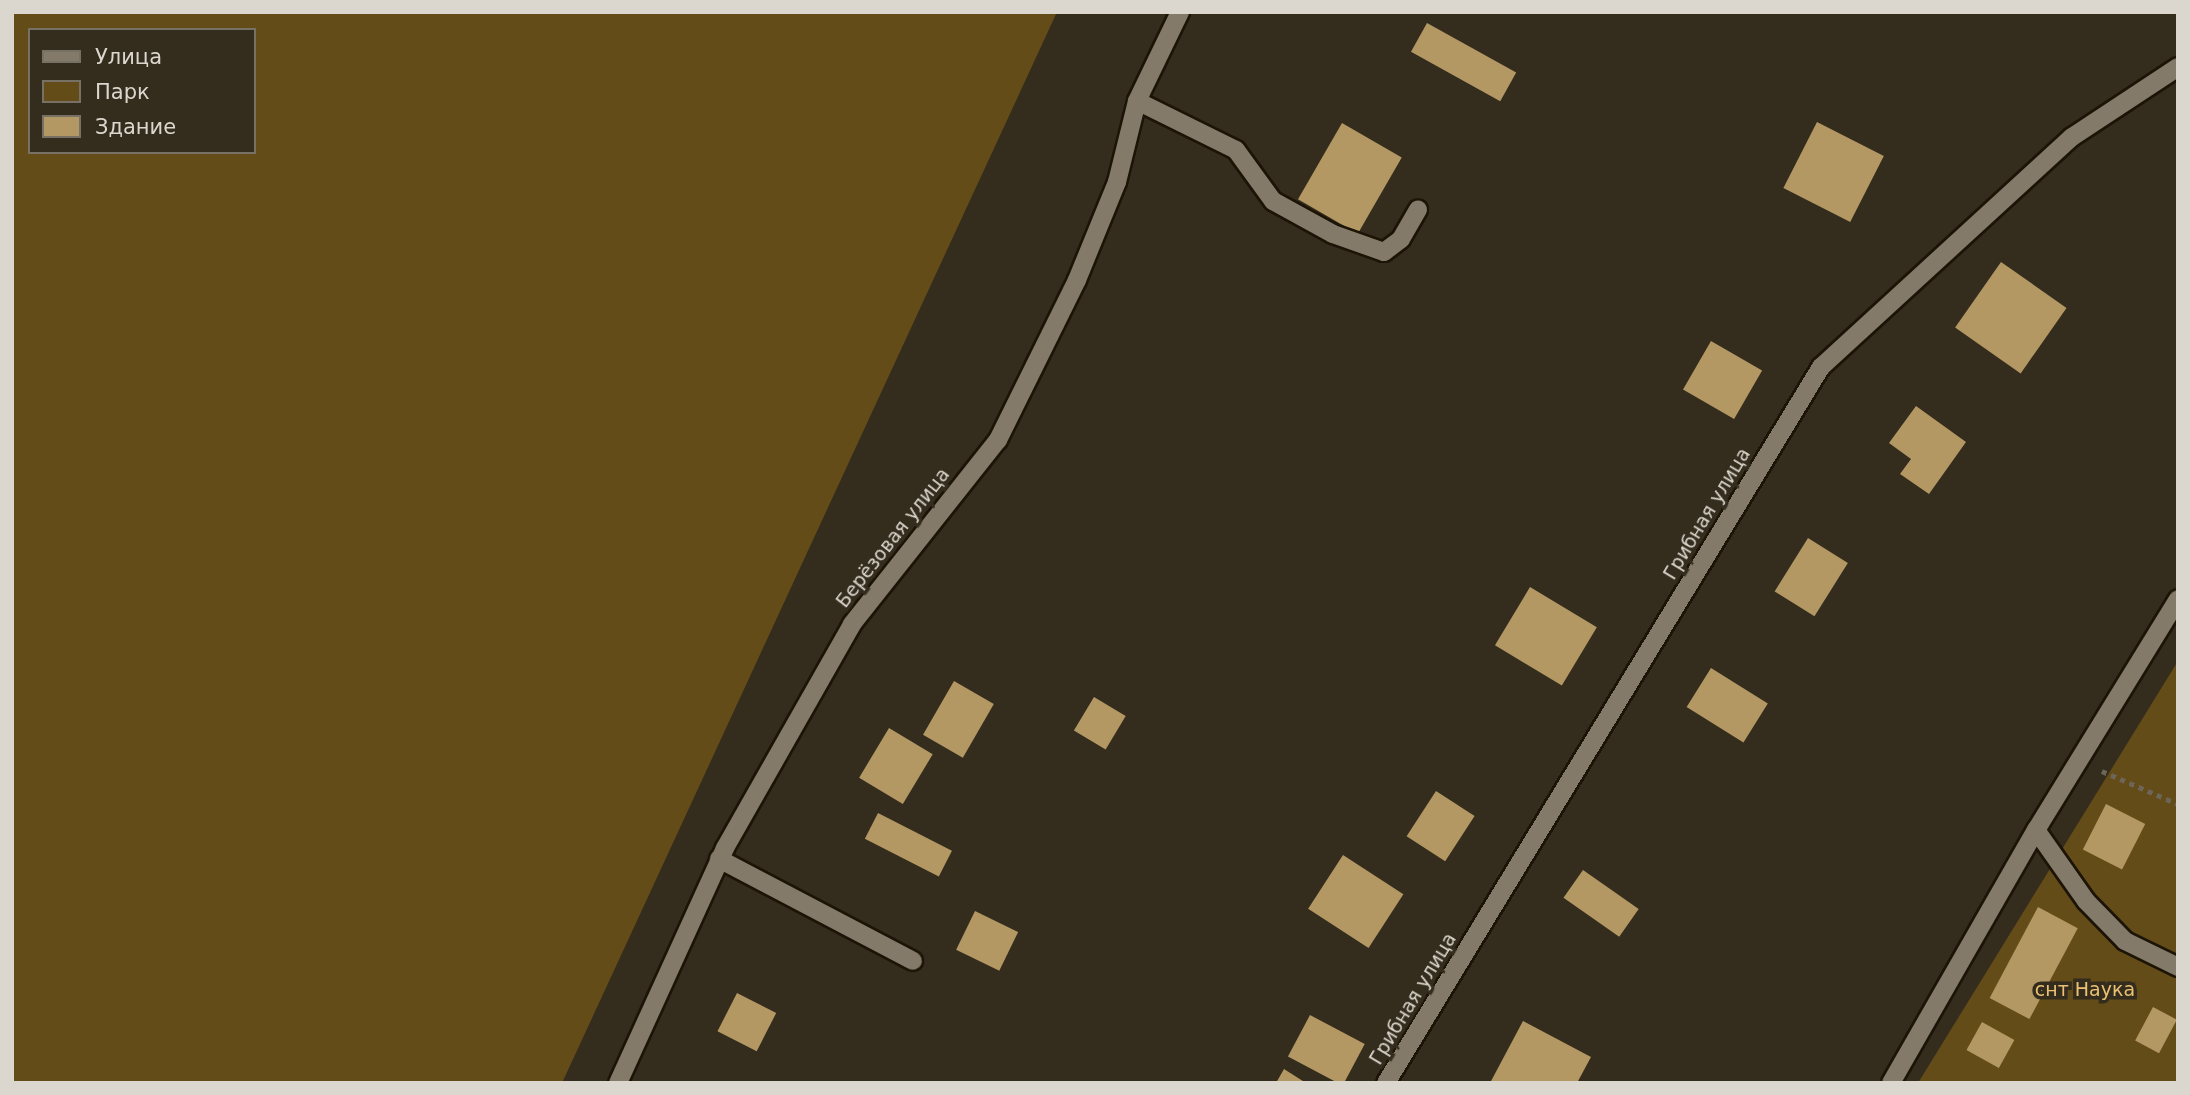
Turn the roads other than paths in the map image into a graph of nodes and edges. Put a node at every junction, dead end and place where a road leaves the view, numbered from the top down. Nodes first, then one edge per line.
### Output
1 (1180, 12) edge
2 (2178, 67) edge
3 (1137, 101) junction
4 (1418, 209) dead end
5 (2178, 599) edge
6 (2035, 830) junction
7 (719, 859) junction
8 (913, 961) dead end
9 (2178, 967) edge
10 (620, 1081) edge
11 (1386, 1083) edge
12 (1891, 1083) edge

1 - 3 street, Берёзовая улица
2 - 11 street, Грибная улица
3 - 4 street
3 - 7 street, Берёзовая улица
5 - 6 street
6 - 9 street
6 - 12 street
7 - 8 street
7 - 10 street, Берёзовая улица

